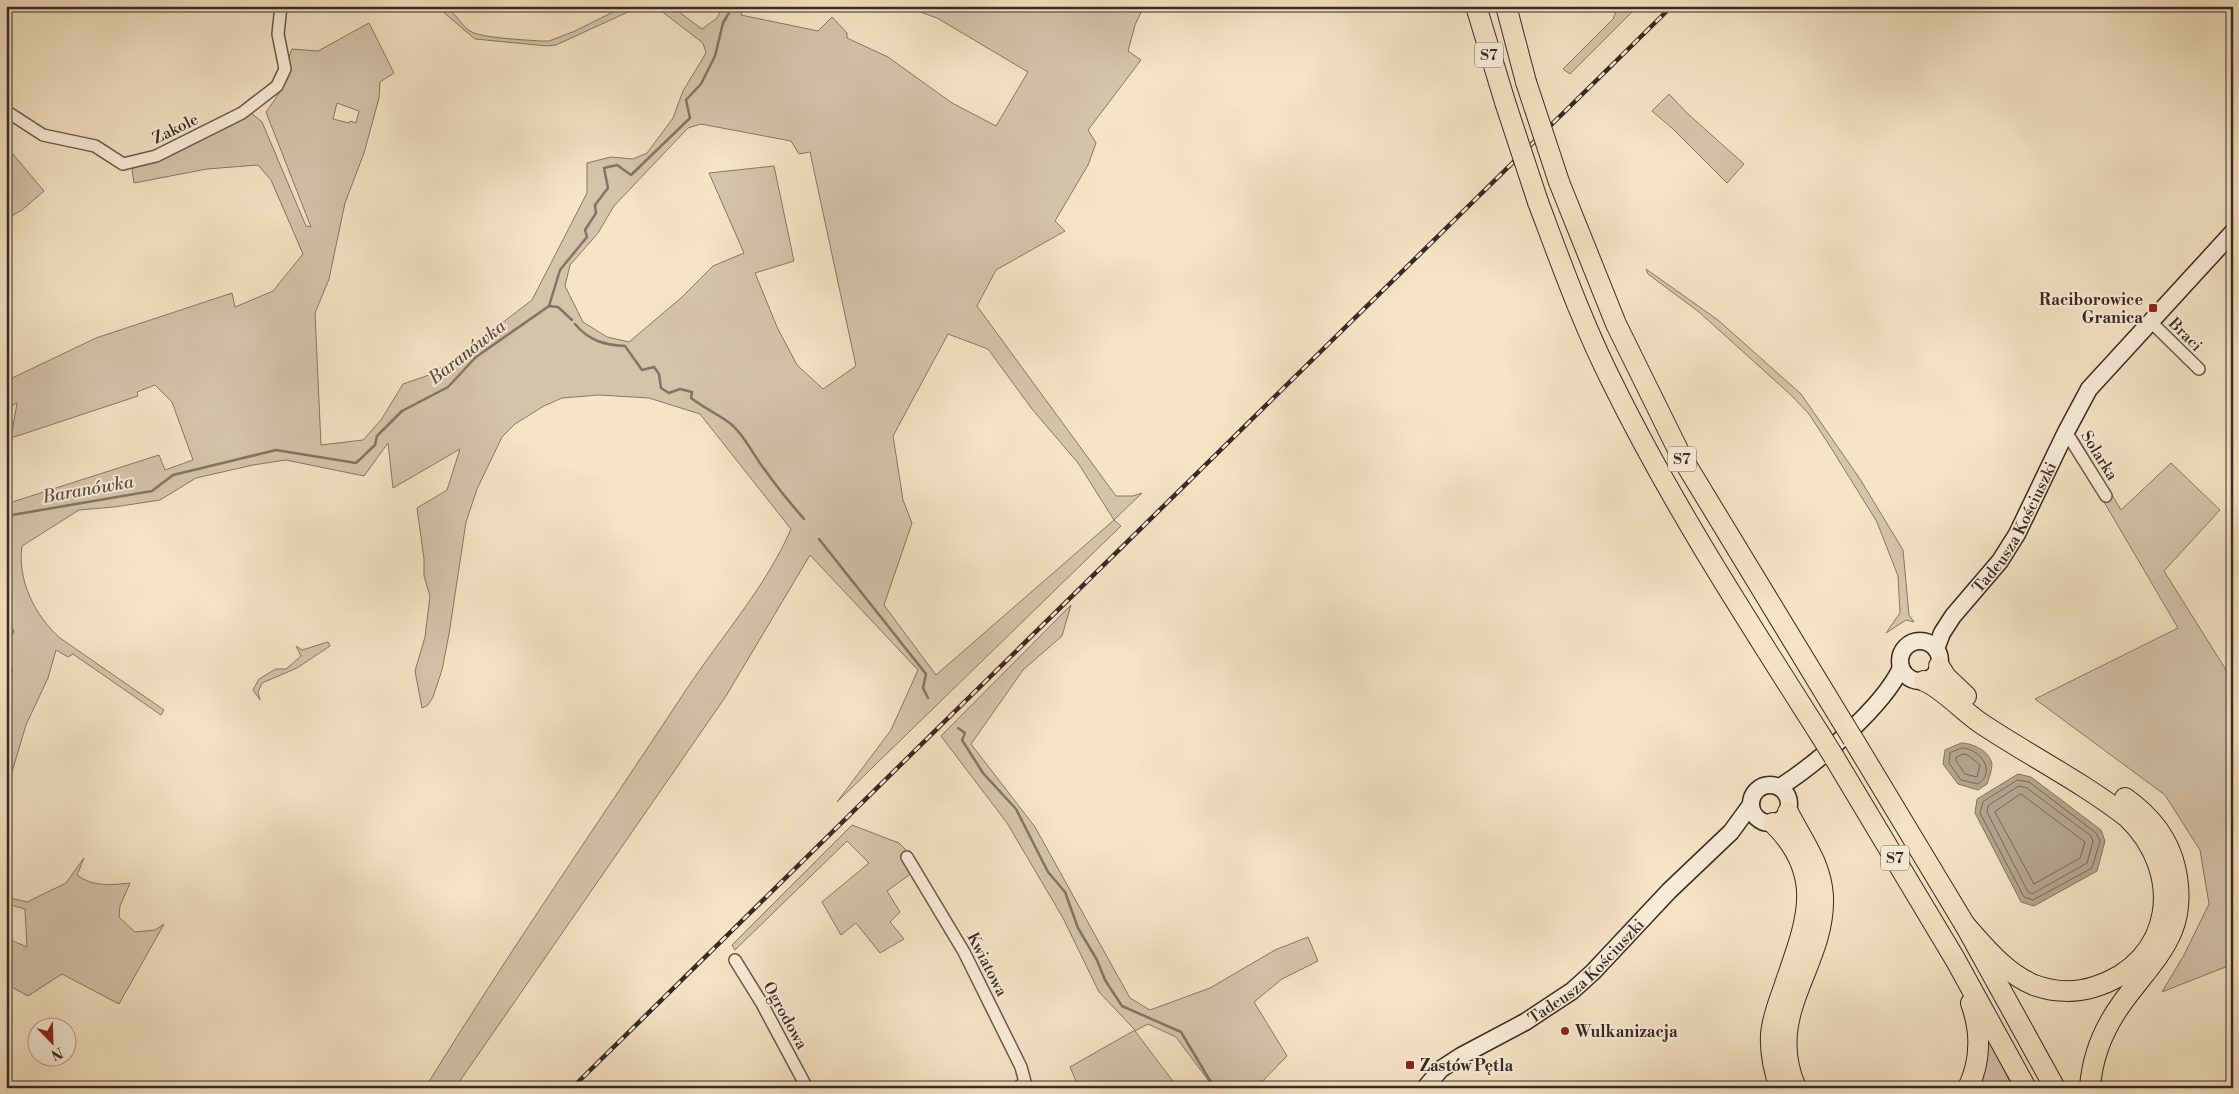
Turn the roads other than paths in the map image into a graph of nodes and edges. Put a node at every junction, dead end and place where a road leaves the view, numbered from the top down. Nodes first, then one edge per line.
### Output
1 (281, 6) edge
2 (1476, 6) edge
3 (1506, 6) edge
4 (6, 111) edge
5 (2233, 232) edge
6 (2150, 321) junction
7 (2199, 370) dead end
8 (2066, 432) junction
9 (2106, 496) dead end
10 (1953, 616) junction
11 (1920, 641) junction
12 (1938, 658) junction
13 (1912, 676) junction
14 (1750, 806) junction
15 (1777, 808) junction
16 (1731, 832) junction
17 (907, 857) dead end
18 (1965, 925) junction
19 (1955, 959) junction
20 (734, 960) dead end
21 (807, 1088) edge
22 (1017, 1088) edge
23 (1425, 1088) edge
24 (1780, 1088) edge
25 (1796, 1088) edge
26 (1968, 1088) edge
27 (2026, 1088) edge
28 (2055, 1088) edge
29 (2090, 1088) edge

1 - 4 street, Zakole
2 - 19 highway, S7, bridge
3 - 18 highway, S7, bridge
5 - 6 street, Tadeusza Kościuszki
6 - 7 street, Braci
6 - 8 street, Tadeusza Kościuszki
8 - 9 street, Solarka
8 - 10 street, Tadeusza Kościuszki
10 - 11 street, Tadeusza Kościuszki
10 - 12 street, Tadeusza Kościuszki
11 - 12 street
11 - 13 street
12 - 13 street
12 - 29 highway
13 - 15 street, Tadeusza Kościuszki
13 - 18 highway
14 - 15 street
14 - 15 street, Tadeusza Kościuszki
14 - 16 street, Tadeusza Kościuszki
15 - 16 street, Tadeusza Kościuszki
15 - 24 highway
15 - 25 highway
16 - 23 street, Tadeusza Kościuszki
17 - 22 street, Kwiatowa
18 - 28 highway, S7
19 - 26 highway
19 - 27 highway, S7
20 - 21 street, Ogrodowa

